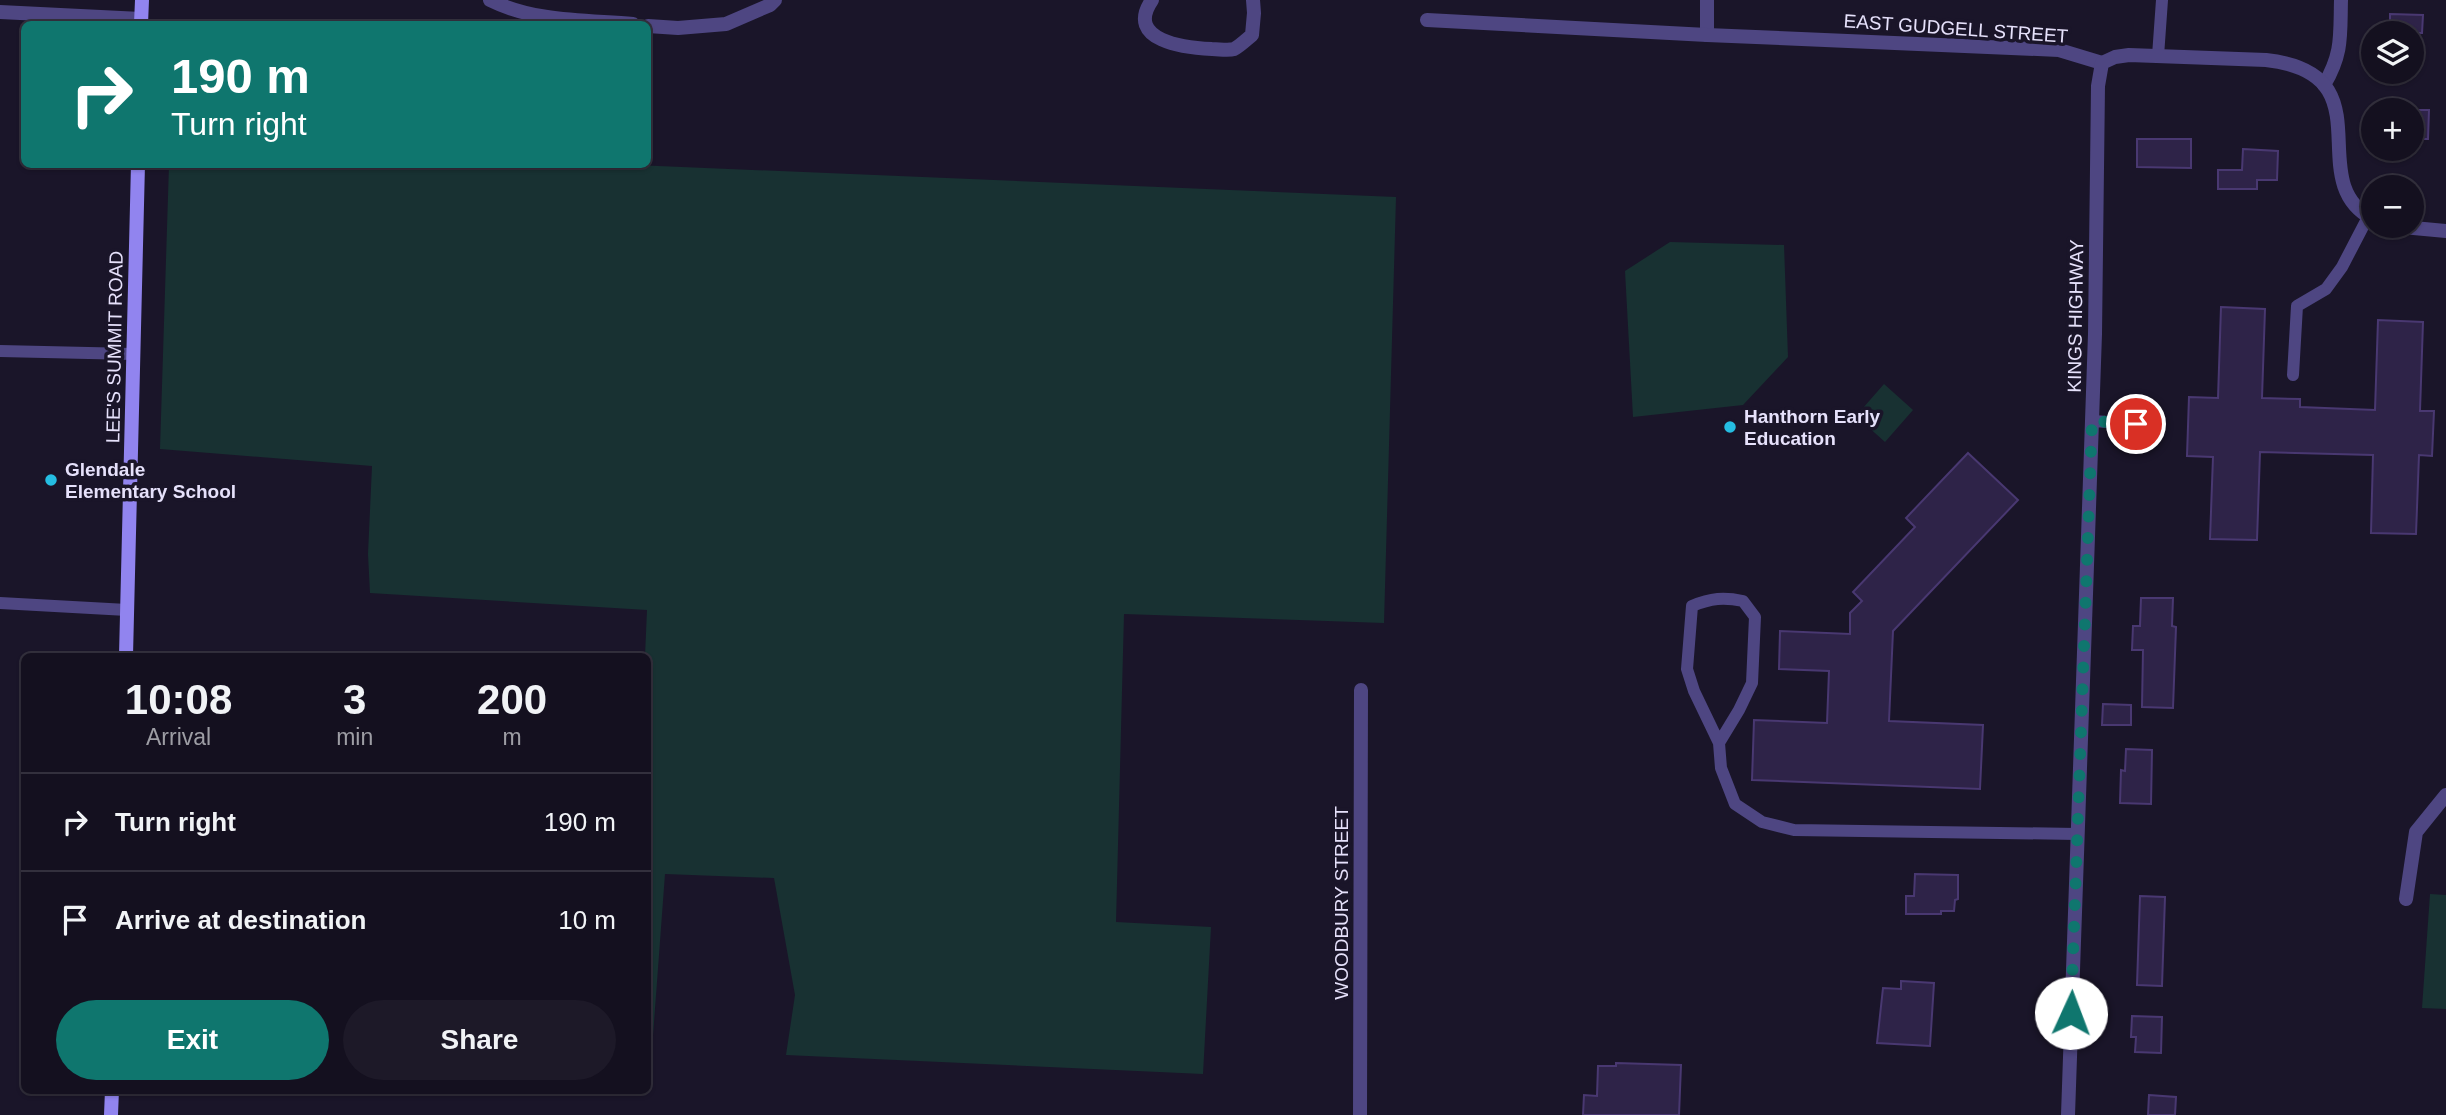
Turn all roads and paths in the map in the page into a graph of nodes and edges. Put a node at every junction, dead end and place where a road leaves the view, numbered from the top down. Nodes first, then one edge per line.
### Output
1 (142, 0) edge
2 (490, 0) edge
3 (1152, 0) edge
4 (1253, 0) edge
5 (1707, 0) edge
6 (2162, 0) edge
7 (2341, 0) edge
8 (772, 2) edge
9 (0, 12) edge
10 (1427, 20) dead end
11 (127, 21) edge
12 (141, 21) edge
13 (594, 21) edge
14 (651, 26) edge
15 (1707, 35) junction
16 (2158, 56) junction
17 (2102, 63) junction
18 (2325, 85) junction
19 (138, 168) edge
20 (2361, 209) edge
21 (2424, 230) edge
22 (2446, 232) edge
23 (2361, 235) edge
24 (0, 351) edge
25 (133, 354) junction
26 (2293, 375) dead end
27 (2092, 421) junction
28 (2158, 425) dead end
29 (0, 603) edge
30 (127, 610) junction
31 (126, 653) edge
32 (1361, 690) dead end
33 (1720, 743) junction
34 (2446, 795) edge
35 (2077, 834) junction
36 (2406, 899) dead end
37 (111, 1094) edge
38 (111, 1115) edge
39 (1360, 1115) edge
40 (2068, 1115) edge

1 - 12 main road
2 - 13 street
3 - 4 street
5 - 15 street
6 - 16 lane
7 - 18 street
8 - 14 street
9 - 11 street
10 - 15 street, EAST GUDGELL STREET
15 - 17 street, EAST GUDGELL STREET
16 - 17 street, EAST GUDGELL STREET
16 - 18 street, EAST GUDGELL STREET
17 - 27 street, KINGS HIGHWAY
18 - 20 street
19 - 25 main road, LEE'S SUMMIT ROAD
21 - 22 street
23 - 26 lane
24 - 25 lane
25 - 30 main road, LEE'S SUMMIT ROAD
27 - 28 lane
27 - 35 street, KINGS HIGHWAY
29 - 30 lane
30 - 31 main road, LEE'S SUMMIT ROAD
32 - 39 street, WOODBURY STREET
33 - 33 lane
33 - 35 lane
34 - 36 street
35 - 40 street, KINGS HIGHWAY
37 - 38 main road

